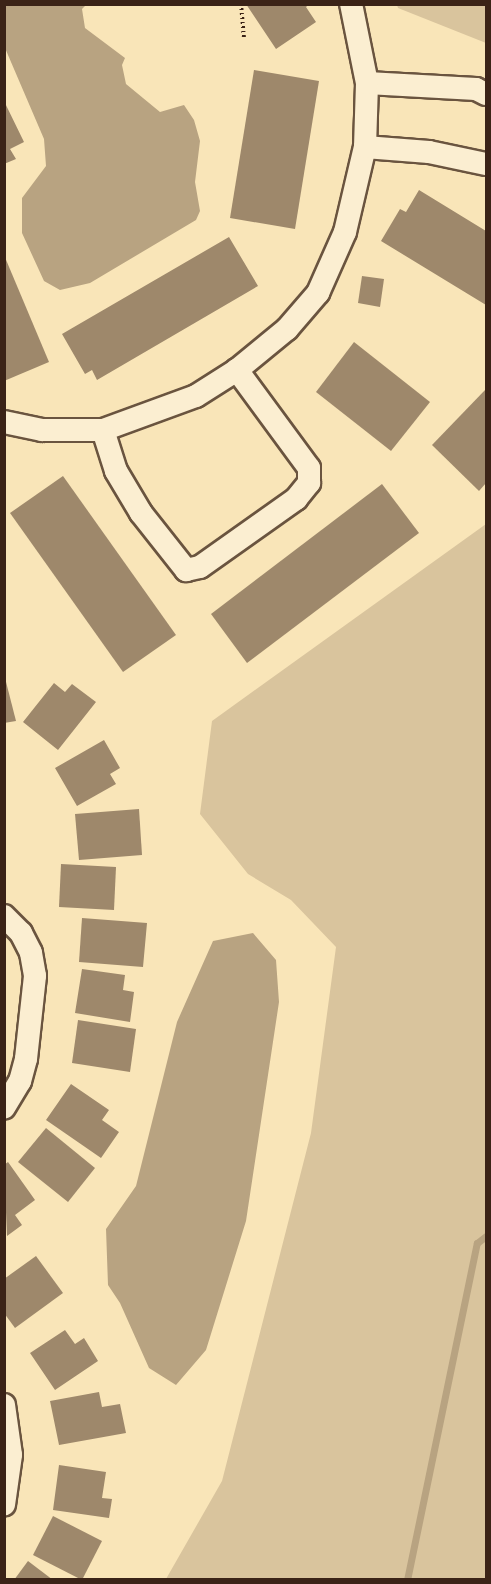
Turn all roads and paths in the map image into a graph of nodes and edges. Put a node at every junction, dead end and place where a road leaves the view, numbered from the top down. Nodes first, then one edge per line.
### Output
1 (241, 4) edge
2 (351, 4) edge
3 (244, 39) dead end
4 (367, 83) junction
5 (486, 94) edge
6 (365, 147) junction
7 (485, 157) edge
8 (237, 370) junction
9 (4, 422) edge
10 (103, 430) junction
11 (4, 916) edge
12 (4, 1108) edge
13 (4, 1405) edge
14 (4, 1505) edge

1 - 3 path
2 - 4 street
4 - 5 street
4 - 6 street
6 - 7 street
6 - 8 street
8 - 10 street
8 - 10 street
9 - 10 street
11 - 12 street
13 - 14 street

